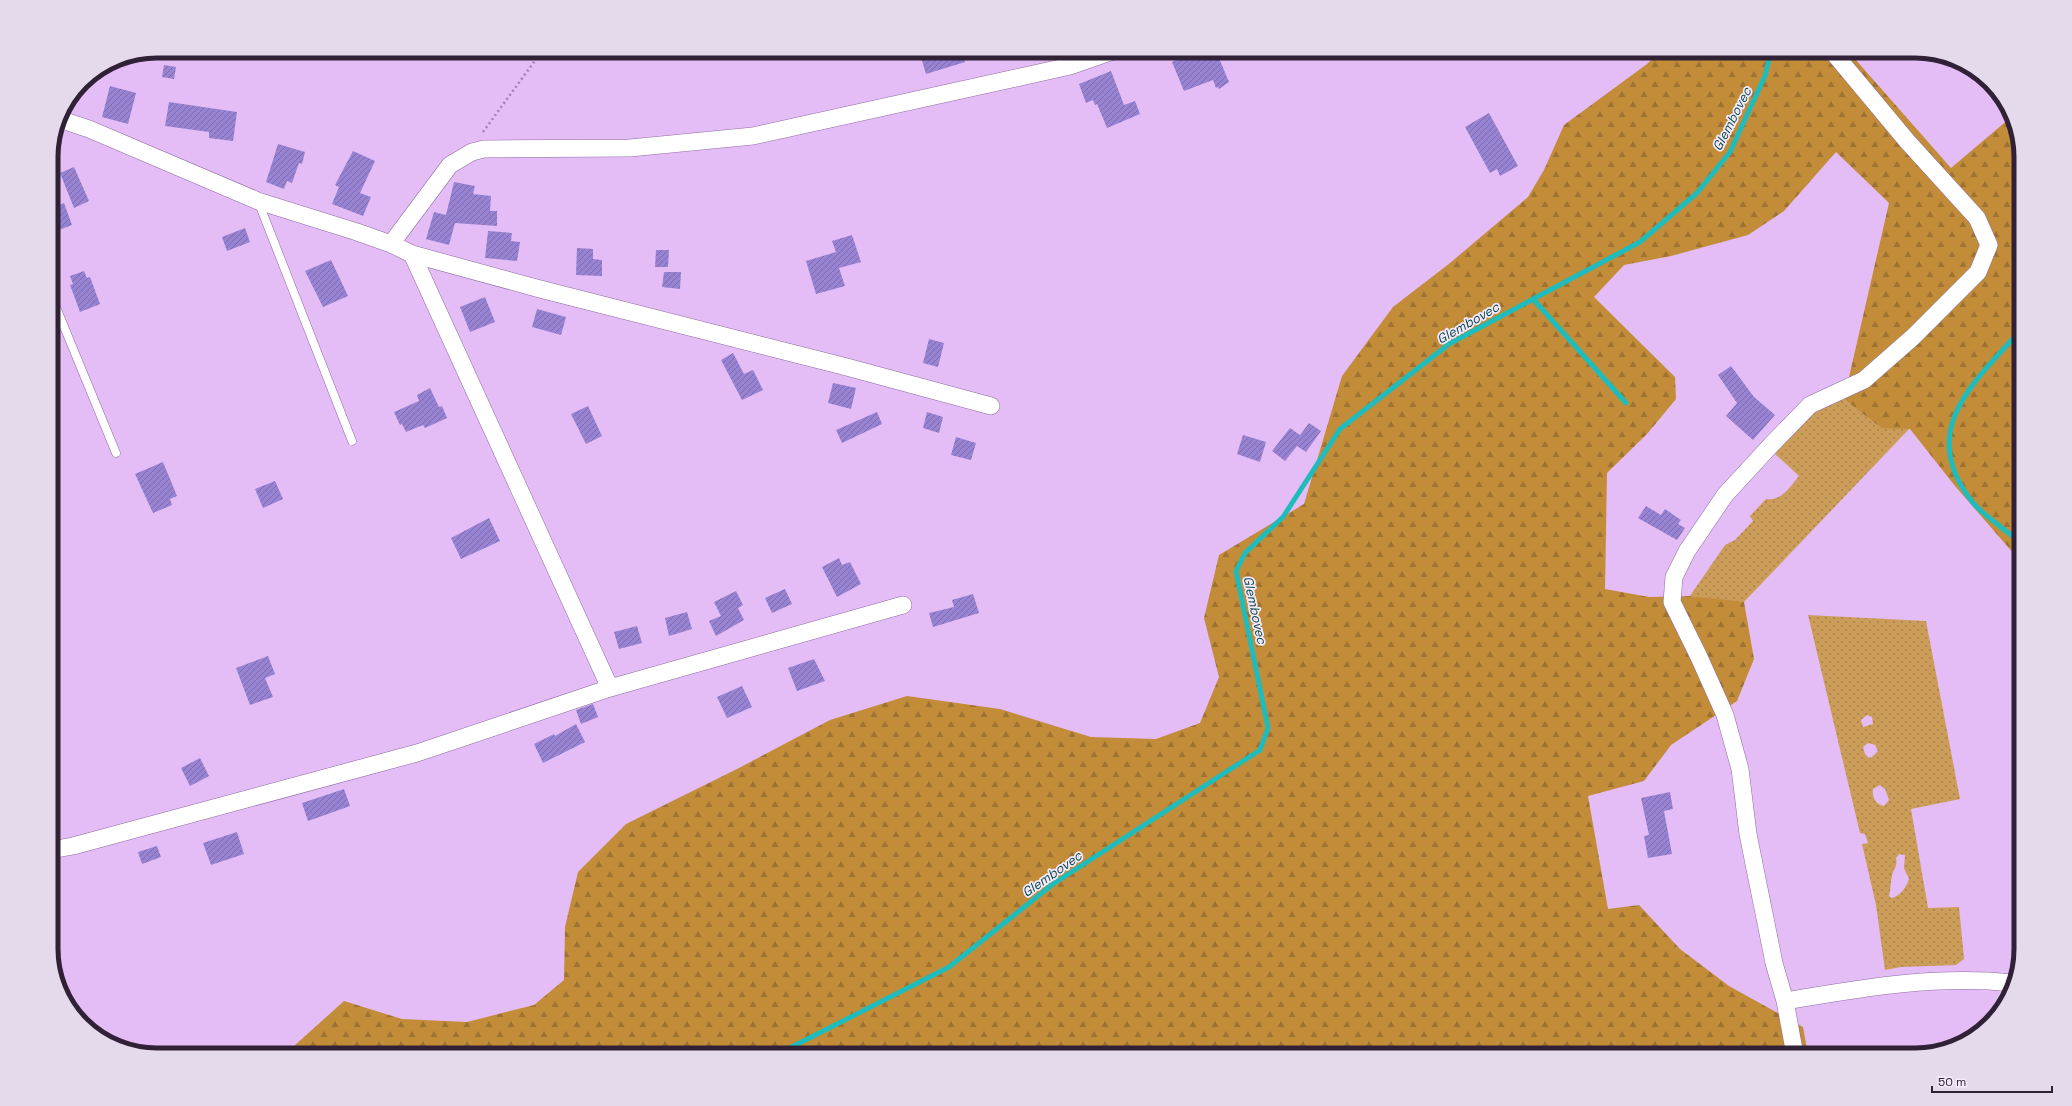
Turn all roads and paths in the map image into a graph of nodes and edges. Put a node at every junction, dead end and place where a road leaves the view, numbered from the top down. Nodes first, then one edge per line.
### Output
1 (537, 58) edge
2 (1093, 58) edge
3 (1838, 58) edge
4 (65, 121) edge
5 (472, 152) junction
6 (258, 201) junction
7 (391, 244) junction
8 (412, 254) junction
9 (58, 312) edge
10 (991, 406) dead end
11 (352, 441) dead end
12 (116, 453) dead end
13 (903, 605) dead end
14 (610, 688) junction
15 (58, 849) edge
16 (2008, 982) edge
17 (1785, 1000) junction
18 (1794, 1048) edge

1 - 5 path
2 - 5 street
3 - 17 street
4 - 6 street
5 - 7 street
6 - 7 street
6 - 11 lane
7 - 8 street
8 - 10 street
8 - 14 street
9 - 12 lane
13 - 14 street
14 - 15 street
16 - 17 street
17 - 18 street

